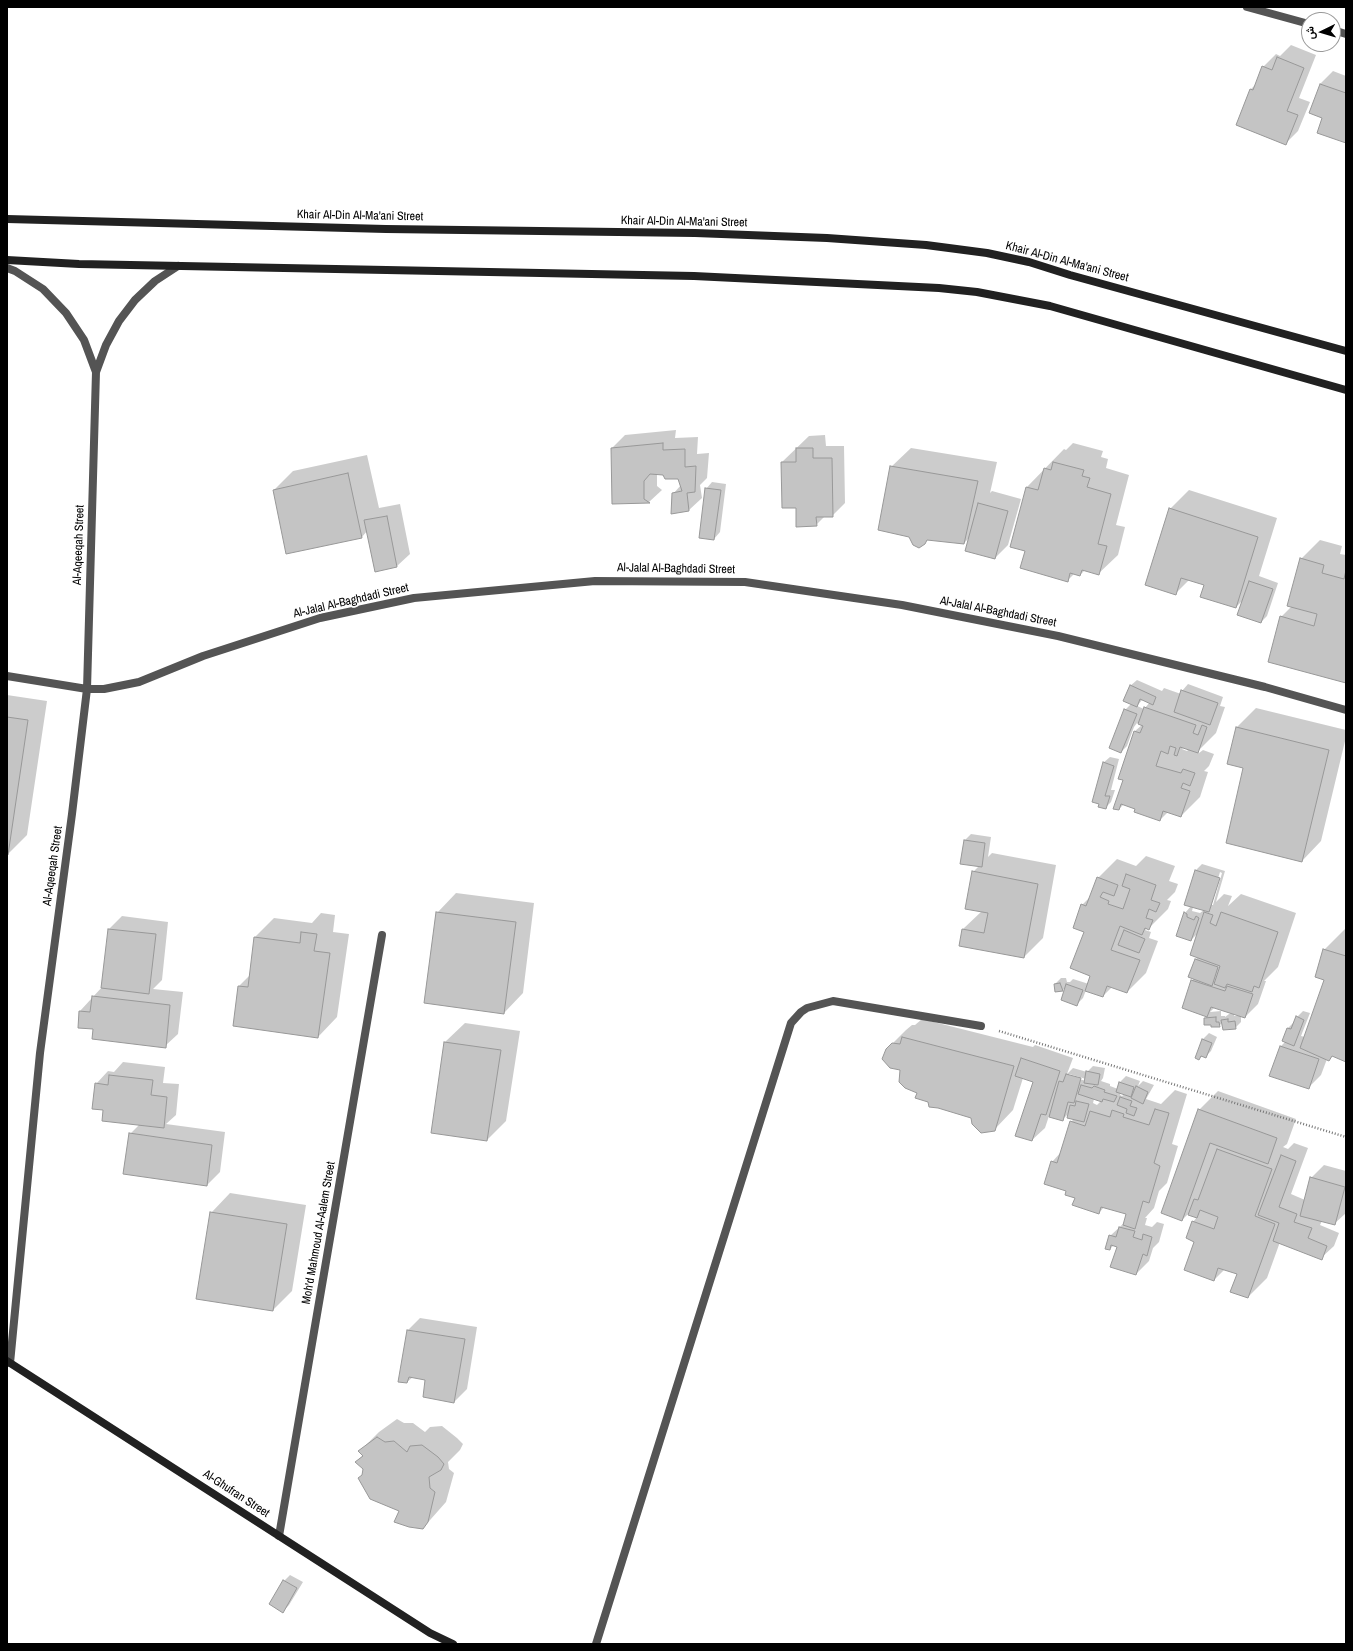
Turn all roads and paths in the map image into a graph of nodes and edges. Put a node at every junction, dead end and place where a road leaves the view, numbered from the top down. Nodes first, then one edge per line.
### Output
1 (1247, 7) edge
2 (1301, 22) edge
3 (7, 219) edge
4 (7, 260) edge
5 (178, 266) junction
6 (7, 268) edge
7 (1346, 351) edge
8 (96, 372) junction
9 (1346, 390) edge
10 (7, 676) edge
11 (87, 689) junction
12 (1346, 710) edge
13 (382, 935) dead end
14 (981, 1026) joint
15 (1346, 1137) edge
16 (9, 1362) edge
17 (279, 1536) junction
18 (453, 1644) edge
19 (596, 1644) edge

1 - 2 street
3 - 7 street, Khair Al-Din Al-Ma'ani Street
4 - 5 street
5 - 8 street, Al-Aqeeqah Street
5 - 9 street
6 - 8 street, Al-Aqeeqah Street
8 - 11 street, Al-Aqeeqah Street
10 - 11 street, Al-Jalal Al-Baghdadi Street
11 - 12 street, Al-Jalal Al-Baghdadi Street
11 - 16 street, Al-Aqeeqah Street
13 - 17 street, Moh'd Mahmoud Al-Aalem Street
14 - 15 path
14 - 19 street
16 - 17 street, Al-Ghufran Street
17 - 18 street, Al-Ghufran Street

